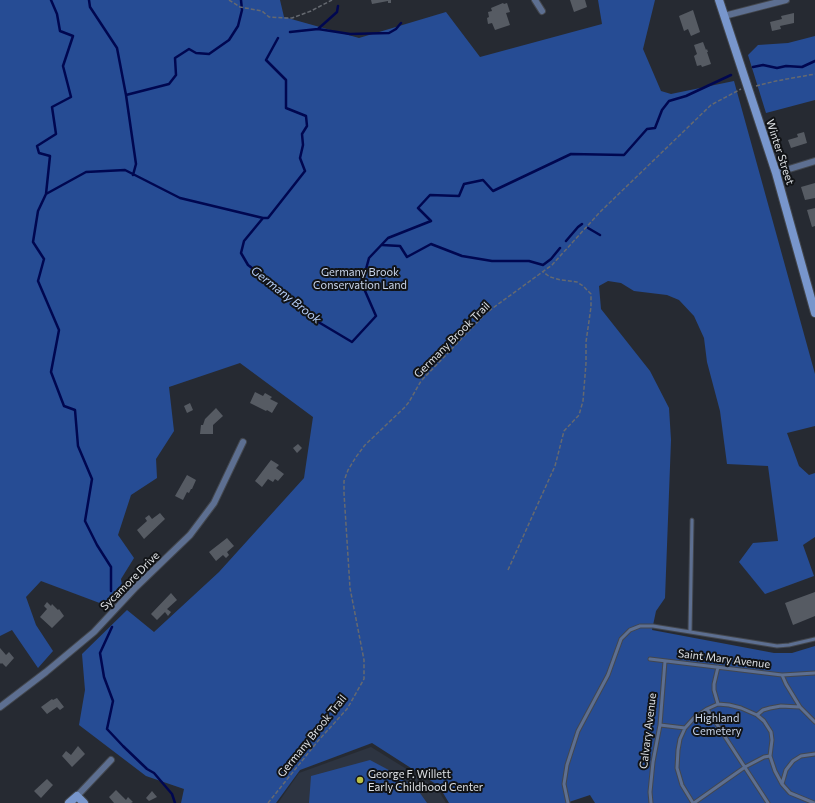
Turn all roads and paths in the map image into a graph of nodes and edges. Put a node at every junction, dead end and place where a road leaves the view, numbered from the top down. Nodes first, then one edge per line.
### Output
1 (229, 0) edge
2 (332, 0) edge
3 (535, 0) edge
4 (719, 0) edge
5 (786, 0) edge
6 (542, 11) dead end
7 (724, 16) junction
8 (815, 74) edge
9 (748, 87) junction
10 (815, 161) edge
11 (776, 173) junction
12 (543, 272) junction
13 (815, 313) edge
14 (243, 442) dead end
15 (692, 520) dead end
16 (508, 570) dead end
17 (690, 632) junction
18 (815, 639) edge
19 (650, 659) dead end
20 (665, 661) junction
21 (718, 667) junction
22 (815, 673) edge
23 (782, 675) junction
24 (718, 704) junction
25 (0, 707) edge
26 (800, 707) junction
27 (707, 709) junction
28 (757, 715) junction
29 (815, 722) edge
30 (660, 725) junction
31 (685, 728) junction
32 (815, 754) edge
33 (770, 756) junction
34 (111, 760) dead end
35 (745, 767) junction
36 (782, 784) junction
37 (77, 796) junction
38 (70, 803) edge
39 (84, 803) edge
40 (268, 803) edge
41 (568, 803) edge
42 (651, 803) edge
43 (693, 803) edge
44 (768, 803) edge
45 (814, 803) edge

1 - 2 path
3 - 6 street
4 - 7 street, Winter Street
5 - 7 street
7 - 9 street, Winter Street
8 - 9 path, Germany Brook Trail
9 - 11 street, Winter Street
9 - 12 path, Germany Brook Trail
10 - 11 street
11 - 13 street, Winter Street
12 - 16 path
12 - 40 path, Germany Brook Trail
14 - 25 street, Sycamore Drive
15 - 17 lane
17 - 18 lane
17 - 41 lane
19 - 20 lane, Saint Mary Avenue
20 - 21 lane, Saint Mary Avenue
20 - 30 lane, Calvary Avenue
21 - 23 lane, Saint Mary Avenue
21 - 24 lane
22 - 23 lane, Saint Mary Avenue
23 - 26 lane, Saint Mary Avenue
24 - 27 lane
24 - 28 lane
26 - 28 lane
26 - 29 lane, Saint Mary Avenue
27 - 31 lane
27 - 35 lane
28 - 33 lane
30 - 31 lane
30 - 42 lane, Calvary Avenue
31 - 43 lane
32 - 36 lane
33 - 35 lane
33 - 36 lane
34 - 37 street
35 - 43 lane
35 - 44 lane
36 - 45 lane
37 - 38 street
37 - 39 street

